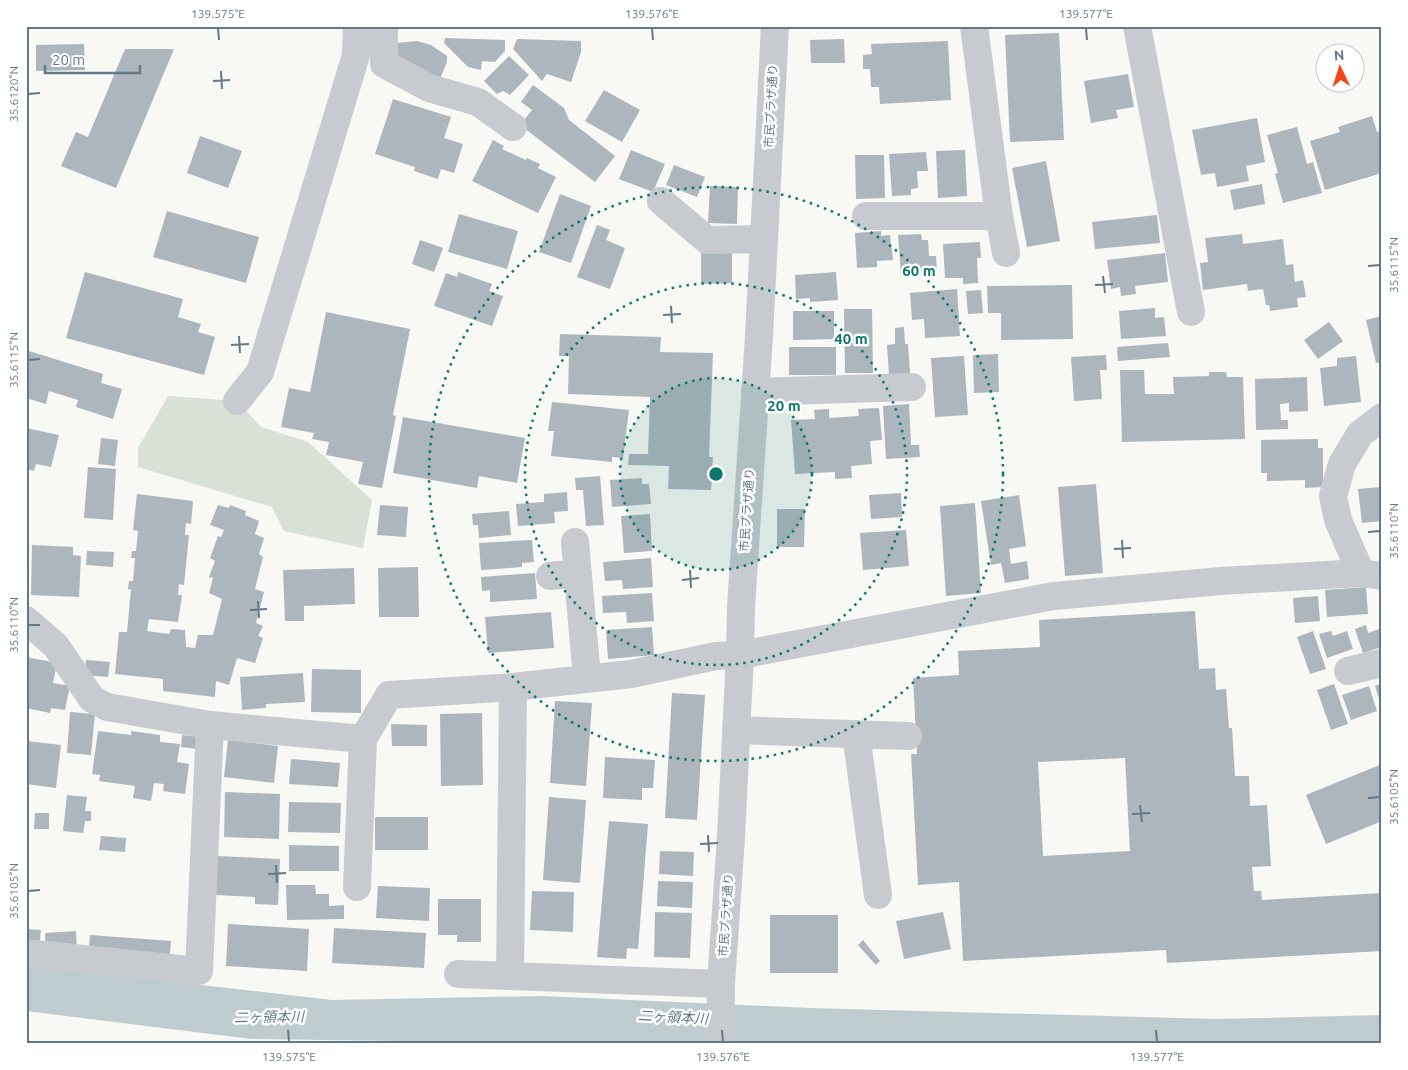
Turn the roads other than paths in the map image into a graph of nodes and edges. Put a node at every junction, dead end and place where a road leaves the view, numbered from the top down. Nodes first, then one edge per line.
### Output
1 (357, 26) edge
2 (384, 26) edge
3 (775, 26) edge
4 (974, 26) edge
5 (1137, 26) edge
6 (513, 127) dead end
7 (661, 201) dead end
8 (866, 216) dead end
9 (999, 216) junction
10 (764, 239) junction
11 (1006, 253) dead end
12 (1191, 312) dead end
13 (912, 386) dead end
14 (755, 392) junction
15 (237, 401) dead end
16 (1382, 417) edge
17 (575, 542) dead end
18 (578, 573) junction
19 (1371, 574) edge
20 (550, 576) dead end
21 (26, 620) edge
22 (740, 655) junction
23 (1382, 663) edge
24 (1348, 671) dead end
25 (587, 678) junction
26 (513, 687) junction
27 (210, 725) junction
28 (736, 730) junction
29 (856, 734) junction
30 (908, 736) dead end
31 (363, 739) junction
32 (357, 887) dead end
33 (878, 895) dead end
34 (26, 953) edge
35 (458, 974) dead end
36 (510, 976) junction
37 (721, 989) junction
38 (720, 1044) edge

1 - 15 street
2 - 6 street
3 - 10 street, 市民プラザ通り
4 - 9 street
5 - 12 street
7 - 10 street
8 - 9 street
9 - 11 street
10 - 14 street, 市民プラザ通り
13 - 14 street
14 - 22 street, 市民プラザ通り
16 - 19 street
17 - 18 street
18 - 20 street
18 - 25 street
19 - 22 street
21 - 27 street
22 - 25 street
22 - 28 street, 市民プラザ通り
23 - 24 street
25 - 26 street
26 - 31 street
26 - 36 street
27 - 31 street
27 - 34 street
28 - 29 street
28 - 37 street, 市民プラザ通り
29 - 30 street
29 - 33 street
31 - 32 street
35 - 36 street
36 - 37 street
37 - 38 street, 市民プラザ通り

